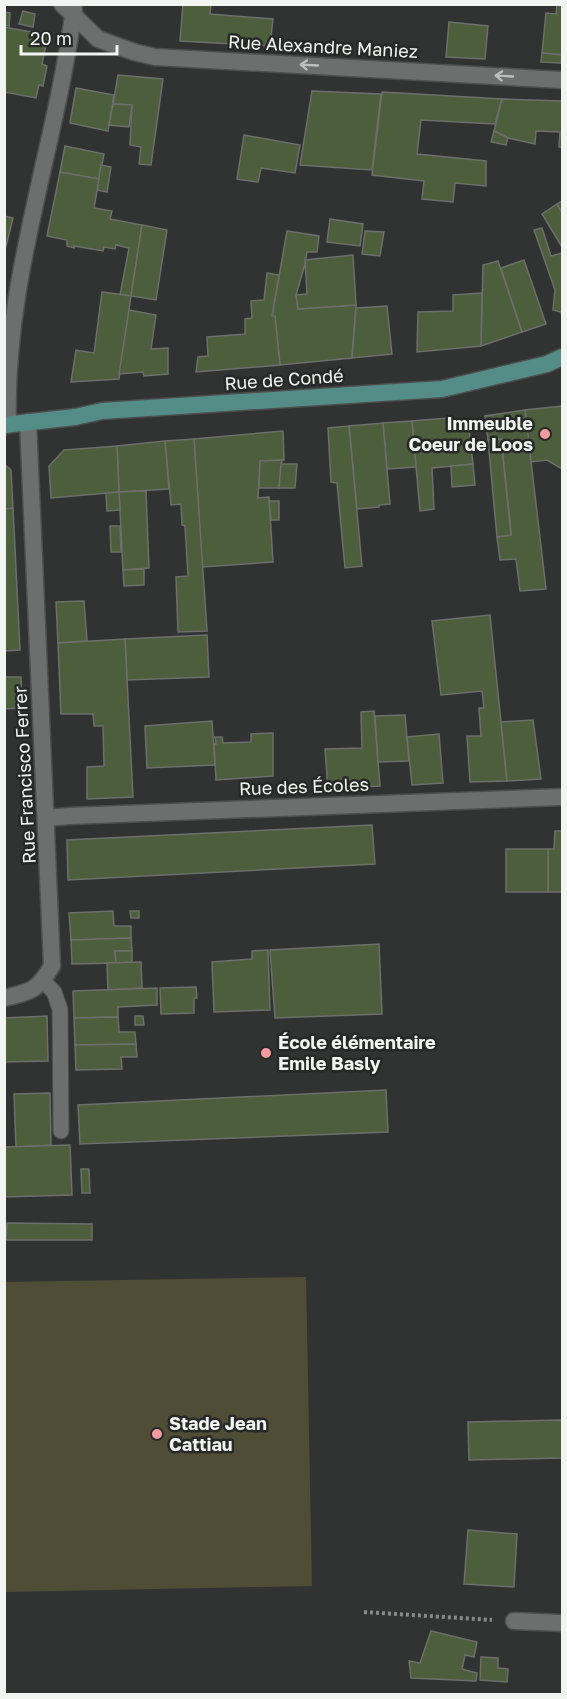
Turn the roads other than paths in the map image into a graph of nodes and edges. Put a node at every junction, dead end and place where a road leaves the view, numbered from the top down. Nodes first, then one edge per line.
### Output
1 (70, 8) edge
2 (562, 80) edge
3 (562, 357) edge
4 (28, 422) junction
5 (6, 425) edge
6 (562, 797) edge
7 (47, 818) junction
8 (43, 981) junction
9 (4, 998) edge
10 (62, 1131) dead end
11 (514, 1621) road end
12 (562, 1623) edge

2 -> 1 street, Rue Alexandre Maniez
1 - 5 street
3 - 4 main road, Rue de Condé
4 - 5 main road, Rue de Condé
4 - 7 street, Rue Francisco Ferrer
6 - 7 street, Rue des Écoles
7 - 8 street, Rue Francisco Ferrer
8 - 9 street
8 - 10 lane
11 - 12 street

